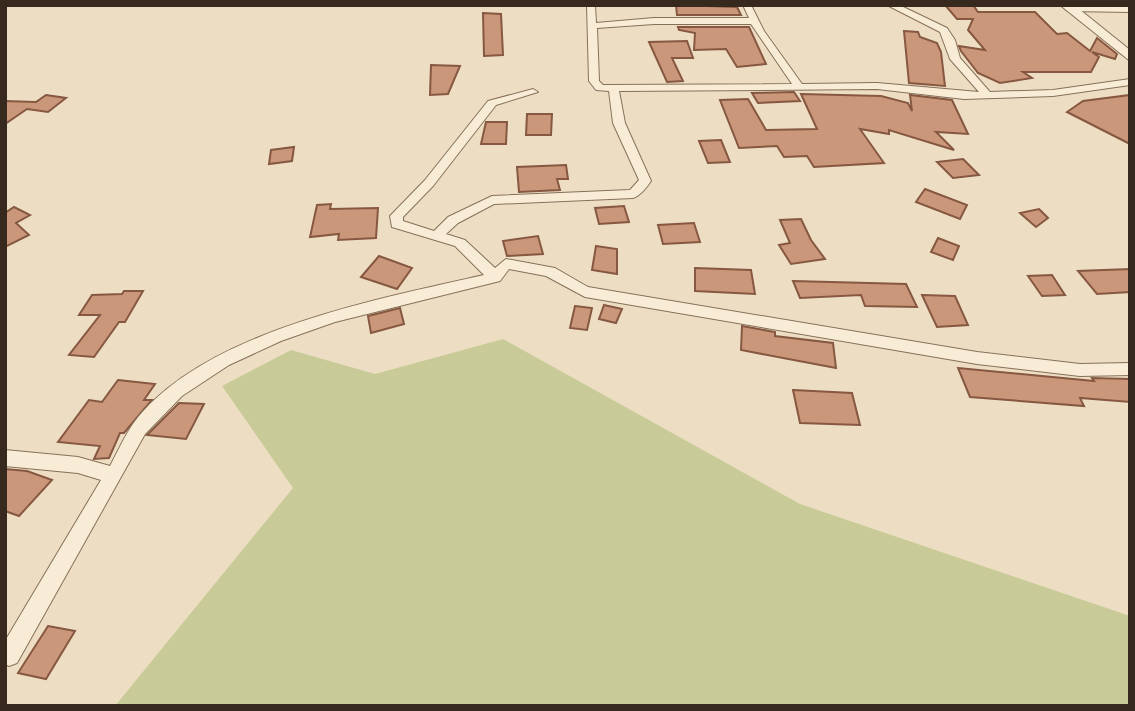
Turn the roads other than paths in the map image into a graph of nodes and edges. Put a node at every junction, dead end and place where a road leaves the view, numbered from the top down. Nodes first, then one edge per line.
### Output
1 (591, 5) edge
2 (747, 5) edge
3 (891, 5) edge
4 (1068, 7) edge
5 (1130, 9) edge
6 (754, 21) junction
7 (590, 26) junction
8 (1130, 57) edge
9 (1130, 82) edge
10 (799, 87) junction
11 (614, 89) junction
12 (533, 92) dead end
13 (986, 94) junction
14 (436, 236) junction
15 (495, 277) junction
16 (1130, 369) edge
17 (5, 458) edge
18 (114, 476) junction
19 (9, 655) dead end

1 - 7 street
2 - 6 street
3 - 13 street
4 - 5 street
4 - 8 street
6 - 7 street
6 - 10 street
7 - 11 street
9 - 13 street
10 - 11 street
10 - 13 street
11 - 14 street
12 - 14 street
14 - 15 street
15 - 16 street
15 - 18 street
17 - 18 street
18 - 19 street

